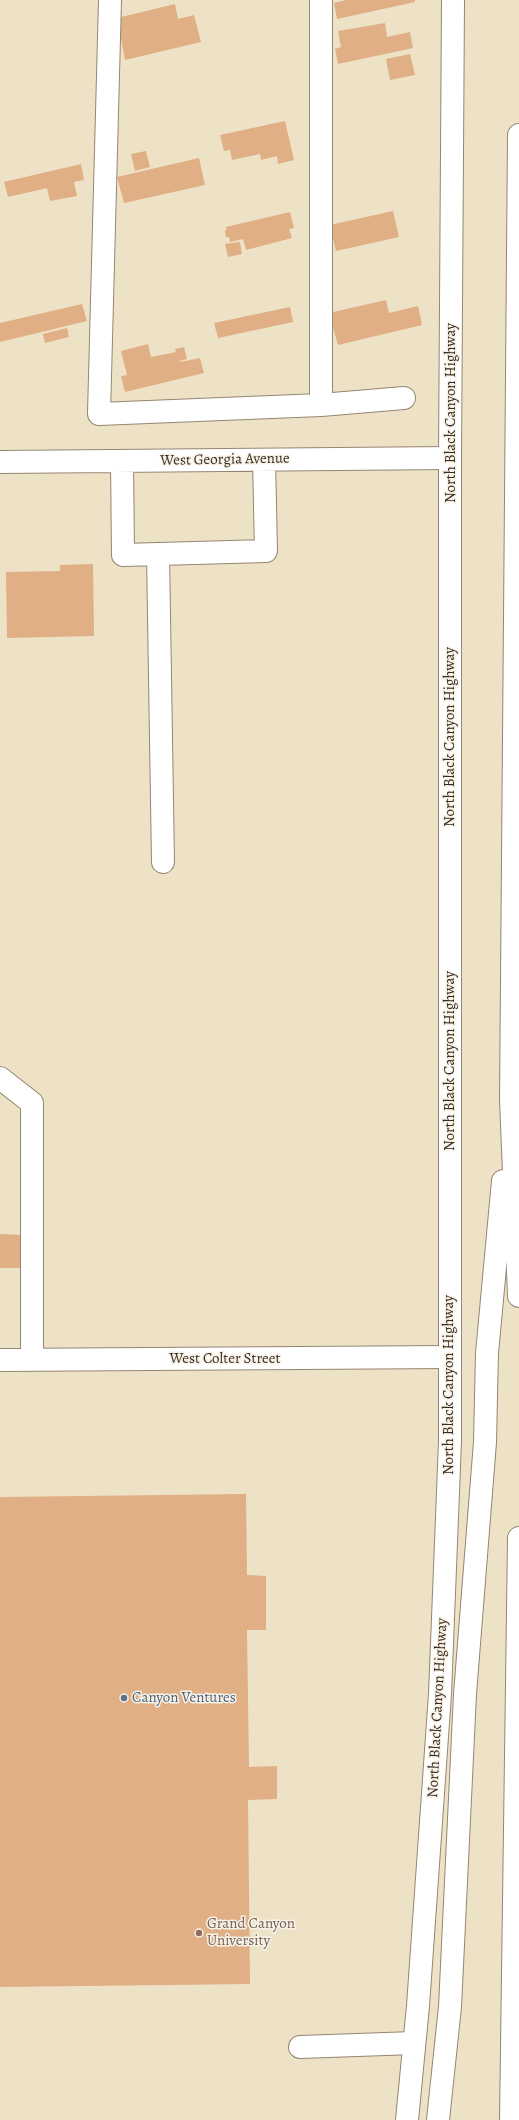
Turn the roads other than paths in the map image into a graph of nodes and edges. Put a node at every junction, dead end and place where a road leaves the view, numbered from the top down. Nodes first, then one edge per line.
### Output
1 (110, 0) edge
2 (321, 0) edge
3 (453, 0) edge
4 (519, 135) edge
5 (404, 398) dead end
6 (321, 405) junction
7 (450, 458) junction
8 (264, 460) junction
9 (122, 461) junction
10 (0, 462) edge
11 (158, 554) junction
12 (163, 862) dead end
13 (0, 1078) edge
14 (511, 1099) junction
15 (519, 1296) edge
16 (450, 1357) junction
17 (0, 1360) edge
18 (32, 1360) junction
19 (519, 1538) edge
20 (414, 2043) junction
21 (300, 2047) dead end
22 (407, 2120) edge
23 (438, 2120) edge
24 (511, 2120) edge

1 - 6 main road
2 - 6 main road
3 - 7 main road, North Black Canyon Highway
4 - 14 main road
5 - 6 main road
7 - 8 main road, West Georgia Avenue
7 - 16 main road, North Black Canyon Highway
8 - 9 main road, West Georgia Avenue
8 - 11 main road
9 - 10 main road, West Georgia Avenue
9 - 11 main road
11 - 12 main road
13 - 18 main road
14 - 15 main road
14 - 23 main road
16 - 18 main road, West Colter Street
16 - 20 main road, North Black Canyon Highway
17 - 18 main road, West Colter Street
19 - 24 main road
20 - 21 main road
20 - 22 main road, North Black Canyon Highway

